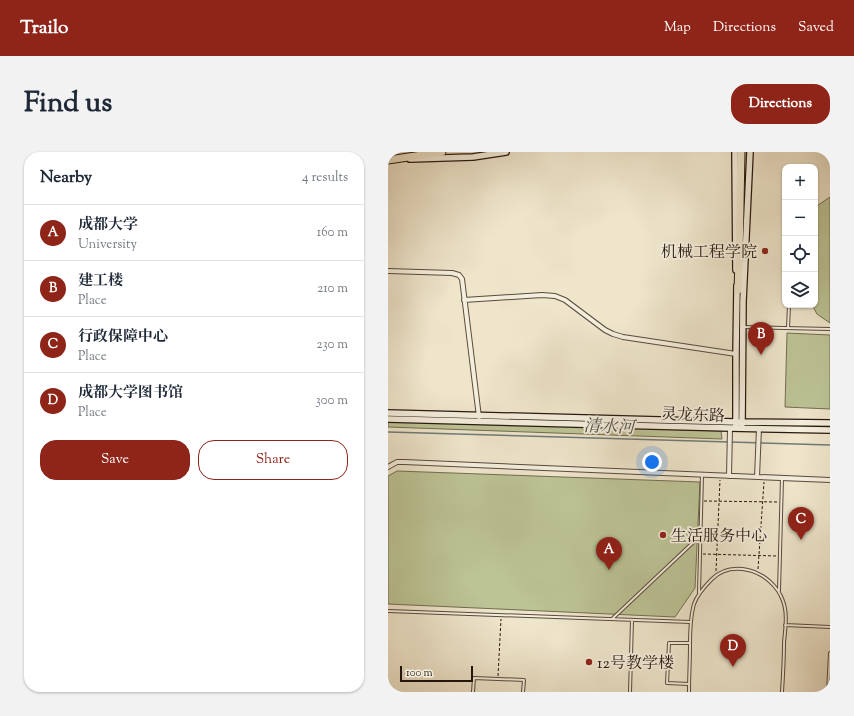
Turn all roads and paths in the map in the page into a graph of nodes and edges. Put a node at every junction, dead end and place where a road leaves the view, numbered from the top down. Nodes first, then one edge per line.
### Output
1 (442, 152) edge
2 (506, 152) edge
3 (735, 152) edge
4 (741, 152) edge
5 (750, 152) edge
6 (389, 160) edge
7 (388, 271) edge
8 (738, 290) junction
9 (464, 300) junction
10 (789, 308) edge
11 (743, 327) junction
12 (788, 328) junction
13 (830, 329) edge
14 (736, 354) junction
15 (388, 413) edge
16 (478, 414) junction
17 (388, 419) edge
18 (480, 421) junction
19 (830, 423) edge
20 (737, 426) junction
21 (758, 428) junction
22 (830, 430) edge
23 (388, 467) edge
24 (702, 474) junction
25 (720, 475) junction
26 (729, 476) junction
27 (757, 477) junction
28 (764, 477) junction
29 (782, 478) junction
30 (830, 480) edge
31 (702, 501) junction
32 (782, 502) junction
33 (701, 535) junction
34 (700, 554) junction
35 (780, 556) junction
36 (758, 574) junction
37 (715, 576) junction
38 (779, 592) junction
39 (699, 594) junction
40 (388, 611) edge
41 (501, 615) junction
42 (612, 619) junction
43 (632, 620) junction
44 (690, 622) junction
45 (785, 625) junction
46 (830, 627) edge
47 (690, 643) junction
48 (830, 653) edge
49 (498, 679) junction
50 (689, 684) junction
51 (473, 692) edge
52 (524, 692) edge
53 (630, 692) edge
54 (689, 692) edge
55 (782, 692) edge
56 (828, 692) edge

1 - 6 highway
2 - 6 main road
3 - 8 main road
4 - 8 highway
5 - 11 main road
7 - 9 street
8 - 14 main road
9 - 14 street
9 - 16 street
10 - 12 lane
11 - 12 lane
11 - 20 main road
12 - 13 lane
14 - 20 main road
15 - 16 main road, 灵龙东路
16 - 18 street
16 - 20 main road, 灵龙东路
17 - 18 main road, 灵龙东路
18 - 20 main road, 灵龙东路
19 - 20 main road, 灵龙东路
20 - 21 main road, 灵龙东路
20 - 26 street
21 - 22 main road, 灵龙东路
21 - 27 street
23 - 24 street
24 - 25 street
24 - 31 lane
25 - 26 street
25 - 37 path
26 - 27 street
27 - 28 street
28 - 29 street
28 - 36 path
29 - 30 street
29 - 32 lane
31 - 32 path
31 - 33 lane
32 - 35 lane
33 - 34 lane
33 - 42 lane
34 - 35 path
34 - 39 lane
35 - 38 lane
36 - 37 lane
36 - 38 lane
37 - 39 lane
38 - 45 lane
39 - 44 lane
40 - 41 lane
41 - 42 lane
41 - 49 path
42 - 43 lane
43 - 44 lane
43 - 53 lane
44 - 47 lane
45 - 46 lane
45 - 55 lane
47 - 50 lane
47 - 50 lane
48 - 56 lane
49 - 51 lane
49 - 52 lane
50 - 54 lane

